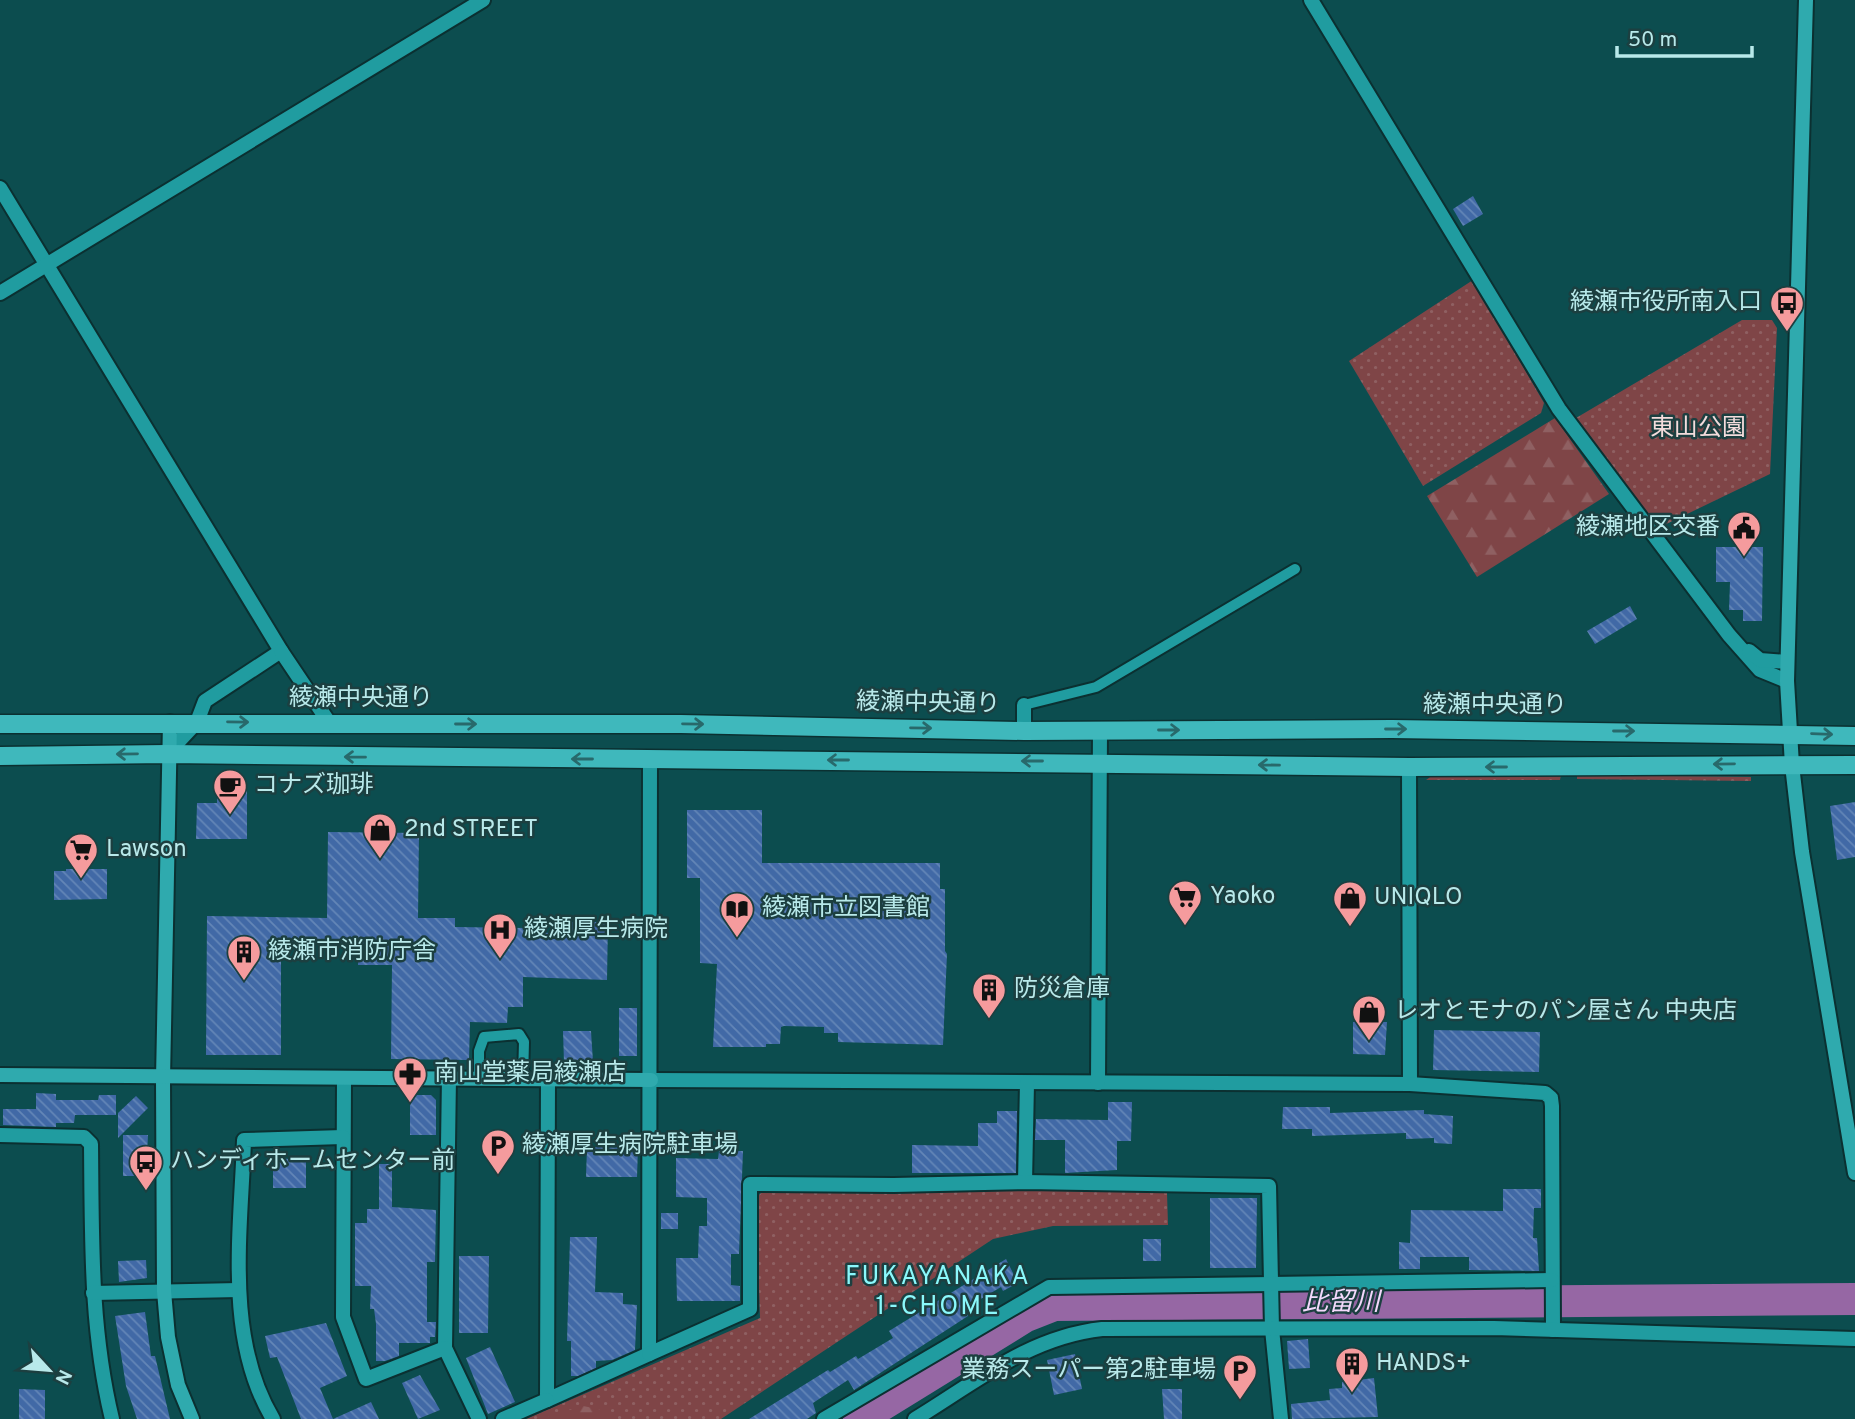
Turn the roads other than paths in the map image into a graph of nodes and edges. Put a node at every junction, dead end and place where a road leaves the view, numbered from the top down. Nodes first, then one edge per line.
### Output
1 (483, 0) edge
2 (1311, 0) edge
3 (1806, 0) edge
4 (0, 188) edge
5 (46, 264) junction
6 (0, 293) edge
7 (1295, 569) dead end
8 (1729, 635) junction
9 (281, 651) junction
10 (1787, 662) junction
11 (1787, 681) junction
12 (1024, 705) joint
13 (170, 722) junction
14 (197, 722) junction
15 (330, 723) junction
16 (0, 724) edge
17 (1100, 731) junction
18 (1024, 732) junction
19 (1790, 733) junction
20 (1855, 736) edge
21 (167, 754) junction
22 (0, 756) edge
23 (650, 760) junction
24 (1100, 762) junction
25 (1792, 765) junction
26 (1855, 765) edge
27 (1409, 767) junction
28 (0, 1075) edge
29 (449, 1077) junction
30 (479, 1077) junction
31 (344, 1078) junction
32 (163, 1079) junction
33 (523, 1079) junction
34 (548, 1080) junction
35 (651, 1080) junction
36 (1027, 1083) junction
37 (1098, 1083) junction
38 (1410, 1084) junction
39 (0, 1135) edge
40 (343, 1137) junction
41 (1855, 1173) edge
42 (1025, 1182) junction
43 (1552, 1286) junction
44 (1271, 1288) junction
45 (239, 1290) junction
46 (164, 1291) junction
47 (93, 1293) junction
48 (1272, 1329) junction
49 (1553, 1330) junction
50 (1855, 1339) edge
51 (445, 1348) junction
52 (649, 1354) junction
53 (547, 1400) junction
54 (112, 1419) edge
55 (192, 1419) edge
56 (273, 1419) edge
57 (479, 1419) edge
58 (503, 1419) edge
59 (824, 1419) edge
60 (915, 1419) edge
61 (1281, 1419) edge

1 - 5 street
2 - 8 street
3 - 10 street
4 - 5 street
5 - 6 street
5 - 9 street
7 - 12 lane
8 - 10 street
8 - 11 street
9 - 14 street
9 - 15 street
10 - 11 street
11 - 19 street
12 - 18 street
13 - 14 main road, 綾瀬中央通り
13 - 16 main road, 綾瀬中央通り
13 - 21 street
14 -> 15 main road, 綾瀬中央通り
14 - 21 street
15 -> 18 main road, 綾瀬中央通り
17 - 18 main road, 綾瀬中央通り
17 -> 19 main road, 綾瀬中央通り
17 - 24 street
19 -> 20 main road, 綾瀬中央通り
19 - 25 street
21 -> 22 main road
23 -> 21 main road
21 - 32 street
24 -> 23 main road
23 - 35 street
27 -> 24 main road
24 - 37 street
25 - 26 main road
25 -> 27 main road
25 - 41 street
27 - 38 street
28 - 32 street
29 - 30 street
29 - 31 street
29 - 51 street
30 - 33 street
30 - 33 lane
31 - 32 street
31 - 40 street
32 - 46 street
33 - 34 street
34 - 35 street
34 - 53 street
35 - 36 street
35 - 52 street
36 - 37 street
36 - 42 street
37 - 38 street
38 - 43 street
39 - 47 street
40 - 45 street
40 - 51 street
42 - 44 street
42 - 52 street
43 - 44 street
43 - 49 street
44 - 48 street
44 - 59 street
45 - 46 street
45 - 56 street
46 - 47 street
46 - 55 street
47 - 54 street
48 - 49 street
48 - 60 street
48 - 61 street
49 - 50 street
51 - 57 street
52 - 53 street
53 - 58 street

